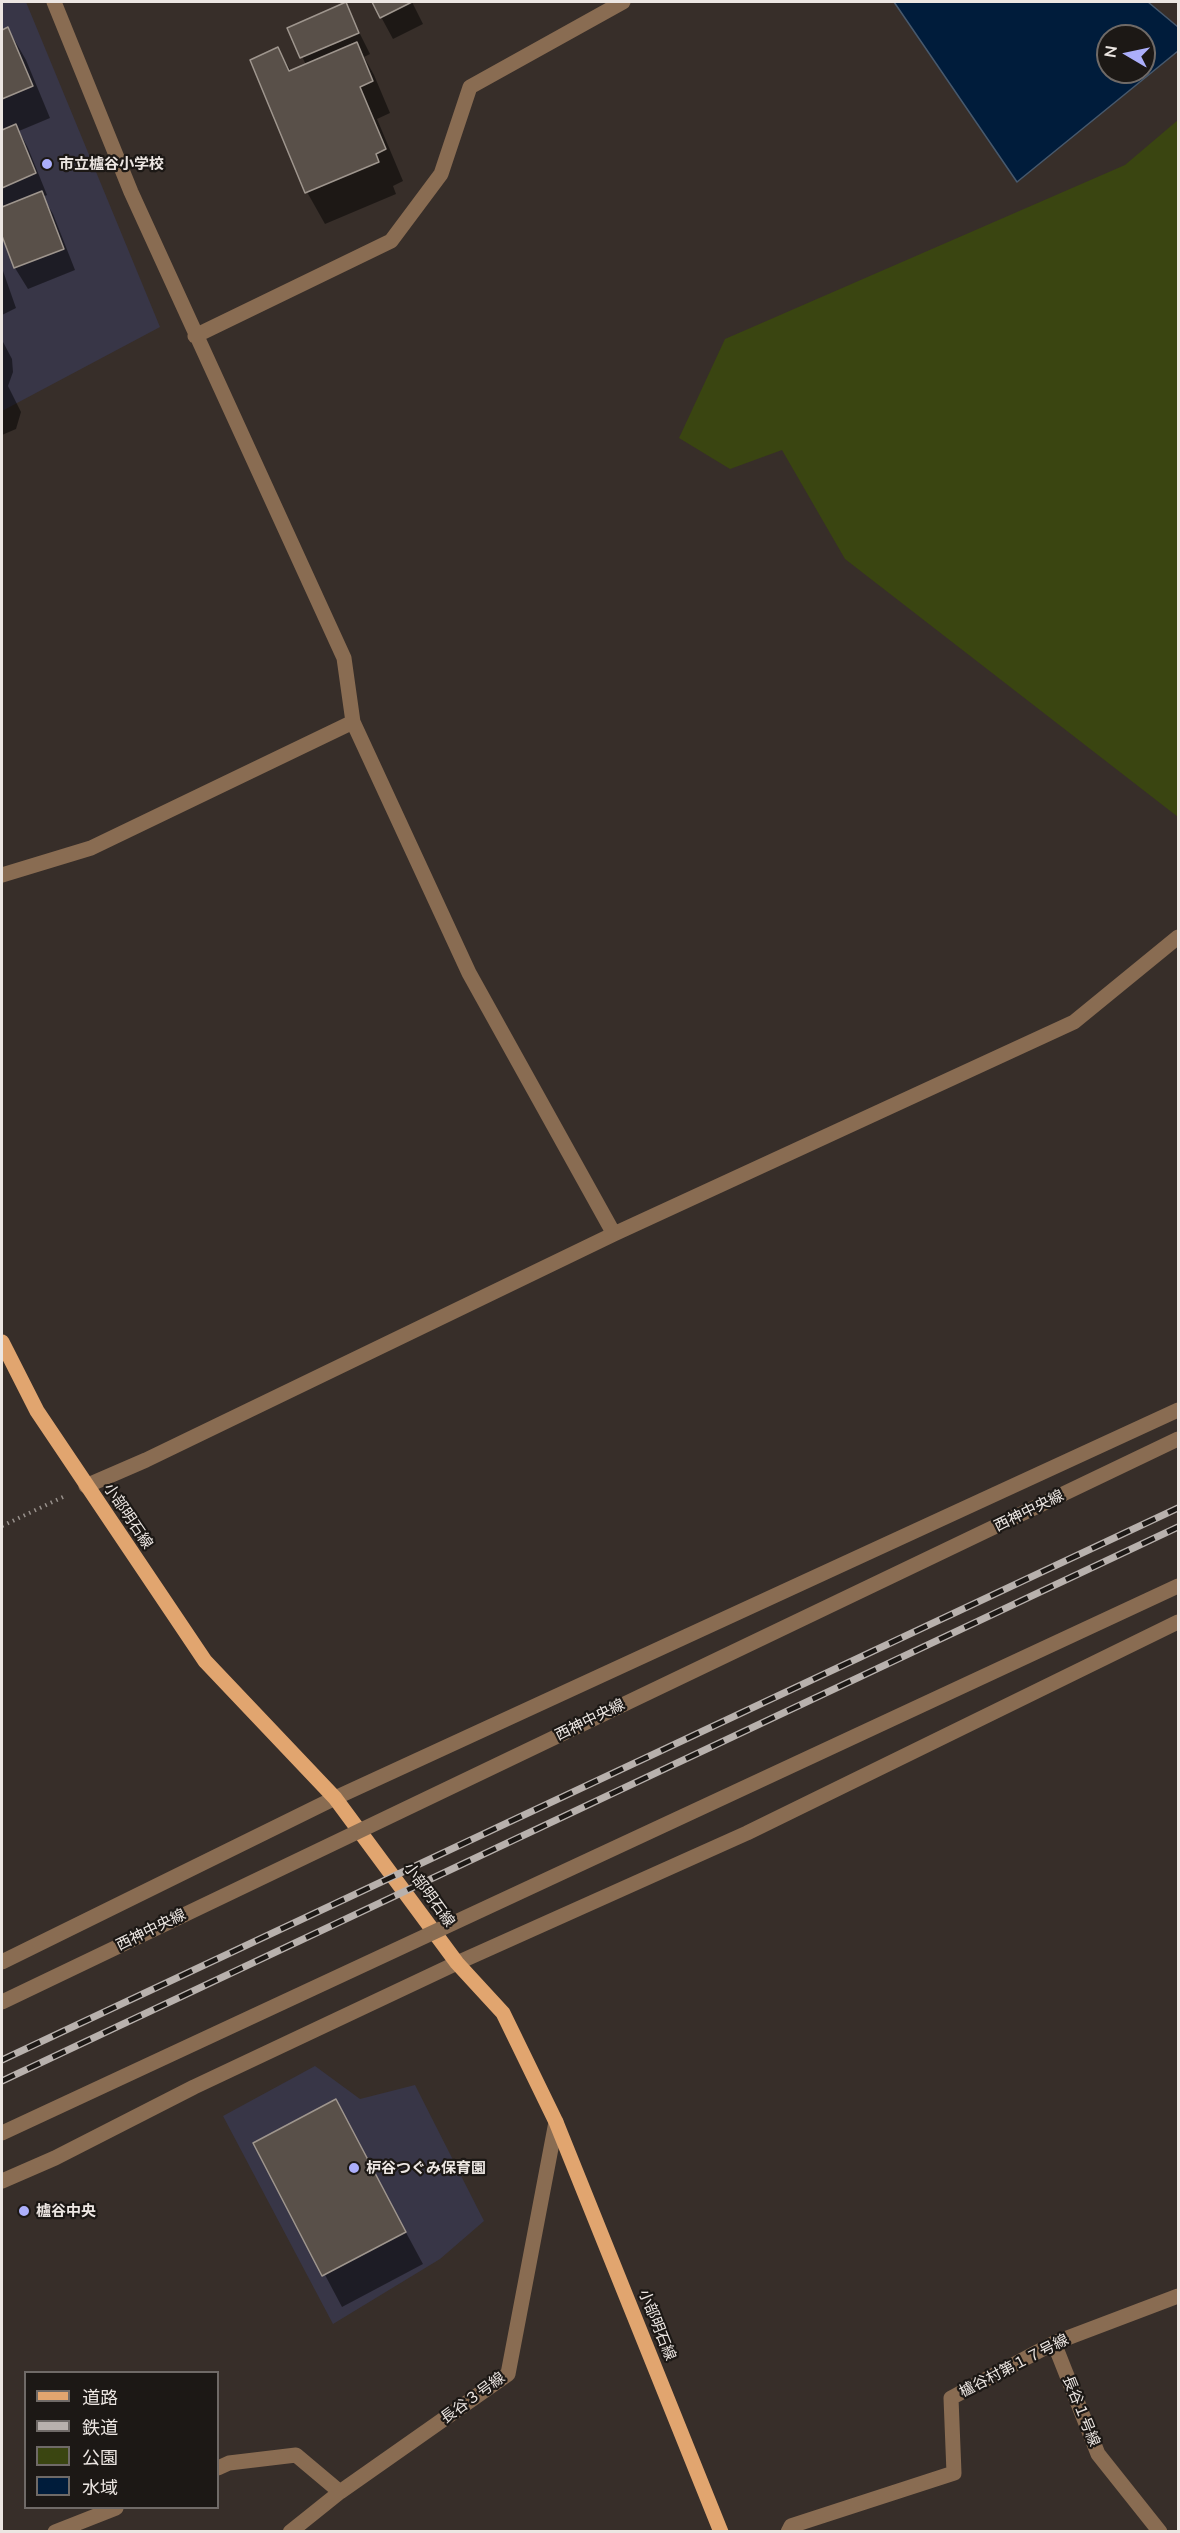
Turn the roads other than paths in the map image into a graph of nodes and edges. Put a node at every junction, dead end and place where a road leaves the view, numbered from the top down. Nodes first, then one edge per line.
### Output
1 (54, 2) edge
2 (623, 2) edge
3 (195, 336) junction
4 (353, 722) junction
5 (2, 875) edge
6 (1179, 937) edge
7 (614, 1234) junction
8 (2, 1342) edge
9 (1179, 1410) edge
10 (1179, 1439) edge
11 (86, 1486) junction
12 (1179, 1586) edge
13 (1179, 1622) edge
14 (335, 1797) junction
15 (2, 1962) edge
16 (457, 1963) junction
17 (2, 2001) edge
18 (556, 2122) junction
19 (2, 2133) edge
20 (2, 2181) edge
21 (1179, 2296) edge
22 (1054, 2343) junction
23 (219, 2468) edge
24 (340, 2492) junction
25 (113, 2509) edge
26 (55, 2532) edge
27 (290, 2532) edge
28 (721, 2532) edge
29 (788, 2532) edge
30 (1160, 2532) edge

1 - 3 street
2 - 3 street
3 - 4 street
4 - 5 street
4 - 7 street
6 - 7 street
7 - 11 street
8 - 11 main road, 小部明石線
9 - 14 street
10 - 17 street, 西神中央線, bridge
11 - 14 main road, 小部明石線
12 - 19 street, bridge
13 - 16 street
14 - 15 street
14 - 16 main road, 小部明石線
16 - 18 main road, 小部明石線
16 - 20 street
18 - 24 street, 長谷３号線
18 - 28 main road, 小部明石線
21 - 22 street, 櫨谷村第１７号線
22 - 29 street, 櫨谷村第１７号線
22 - 30 street, 長谷１号線
23 - 24 street
24 - 27 street, 長谷３号線
25 - 26 street

